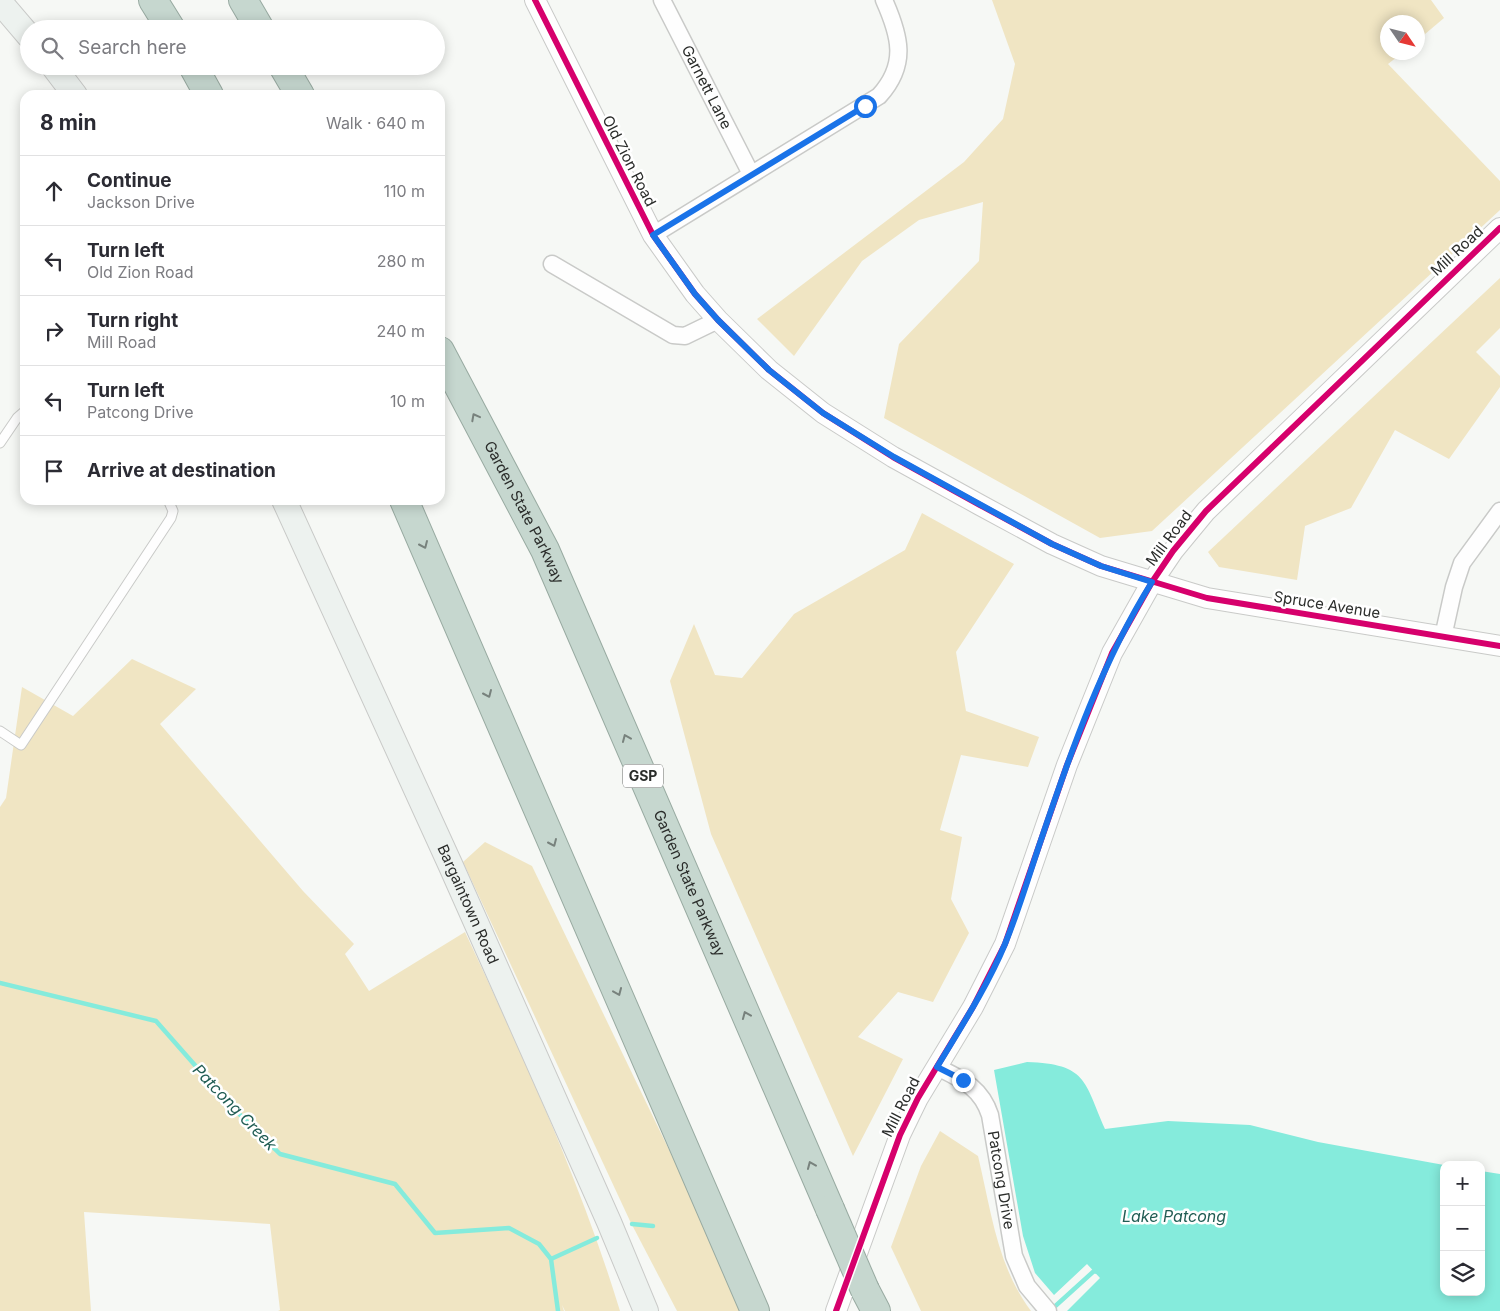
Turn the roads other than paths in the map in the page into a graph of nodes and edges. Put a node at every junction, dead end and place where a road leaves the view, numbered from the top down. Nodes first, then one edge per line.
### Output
1 (153, 0) edge
2 (243, 0) edge
3 (534, 0) edge
4 (662, 0) edge
5 (884, 0) edge
6 (0, 2) edge
7 (165, 20) edge
8 (255, 20) edge
9 (20, 25) edge
10 (60, 75) edge
11 (198, 75) edge
12 (288, 75) edge
13 (71, 90) edge
14 (206, 90) edge
15 (297, 90) edge
16 (751, 174) junction
17 (1500, 228) edge
18 (653, 235) junction
19 (552, 264) dead end
20 (718, 320) junction
21 (445, 360) edge
22 (20, 415) edge
23 (0, 444) edge
24 (170, 505) edge
25 (286, 505) edge
26 (406, 505) edge
27 (1500, 511) edge
28 (1152, 582) junction
29 (1443, 637) junction
30 (1500, 646) edge
31 (0, 731) edge
32 (937, 1067) junction
33 (871, 1300) edge
34 (1045, 1308) edge
35 (646, 1311) edge
36 (755, 1311) edge
37 (836, 1311) edge

1 - 7 highway
2 - 8 highway
3 - 18 street, Old Zion Road
4 - 16 street, Garnett Lane
5 - 16 street
6 - 9 main road
10 - 13 main road
11 - 14 highway
12 - 15 highway
16 - 18 street
17 - 28 street, Mill Road
18 - 20 street, Old Zion Road
19 - 20 street
20 - 28 street, Old Zion Road
33 -> 21 highway, Garden State Parkway / GSP, bridge
22 - 23 lane
24 - 31 lane
25 - 35 main road, Bargaintown Road
26 -> 36 highway
27 - 29 street
28 - 29 street, Spruce Avenue
28 - 32 street, Mill Road
29 - 30 street, Spruce Avenue
32 - 34 street, Patcong Drive
32 - 37 street, Mill Road

